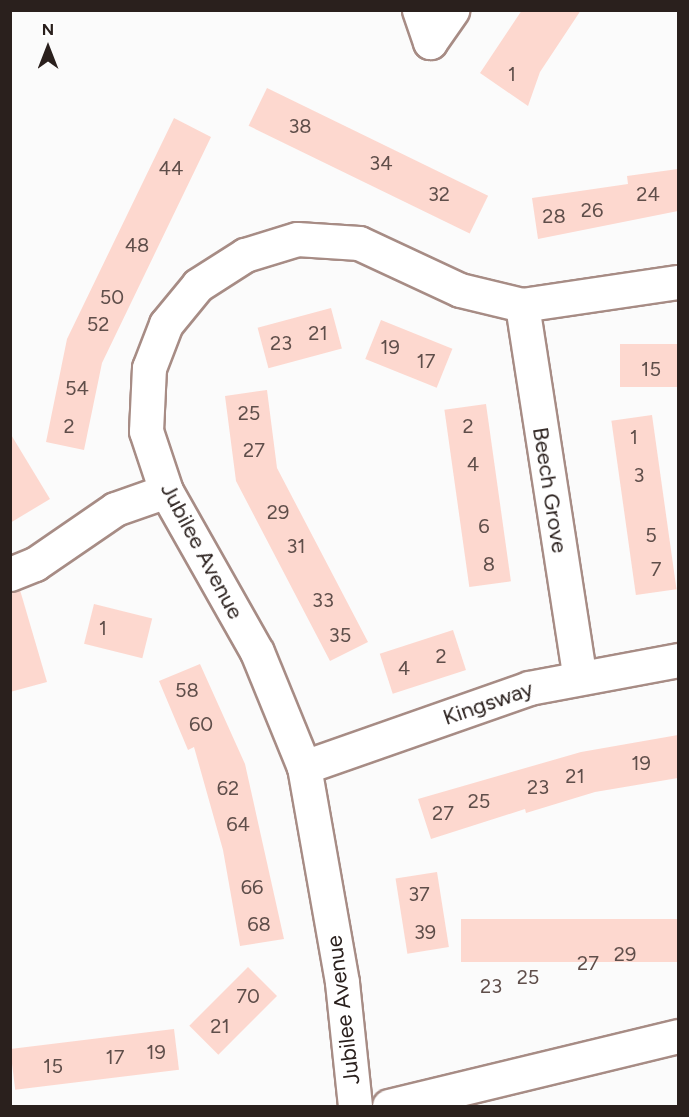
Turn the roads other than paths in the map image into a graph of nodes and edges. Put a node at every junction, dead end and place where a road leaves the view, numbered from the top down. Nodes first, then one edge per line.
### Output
1 (419, 10) edge
2 (452, 10) edge
3 (678, 282) edge
4 (522, 305) junction
5 (166, 491) junction
6 (10, 574) edge
7 (678, 660) edge
8 (579, 675) junction
9 (304, 767) junction
10 (678, 1036) edge
11 (355, 1107) edge
12 (389, 1107) edge

1 - 2 street
3 - 4 street, Jubilee Avenue
4 - 5 street, Jubilee Avenue
4 - 8 street, Beech Grove
5 - 6 street
5 - 9 street, Jubilee Avenue
7 - 8 street, Kingsway
8 - 9 street, Kingsway
9 - 11 street, Jubilee Avenue
10 - 12 street

